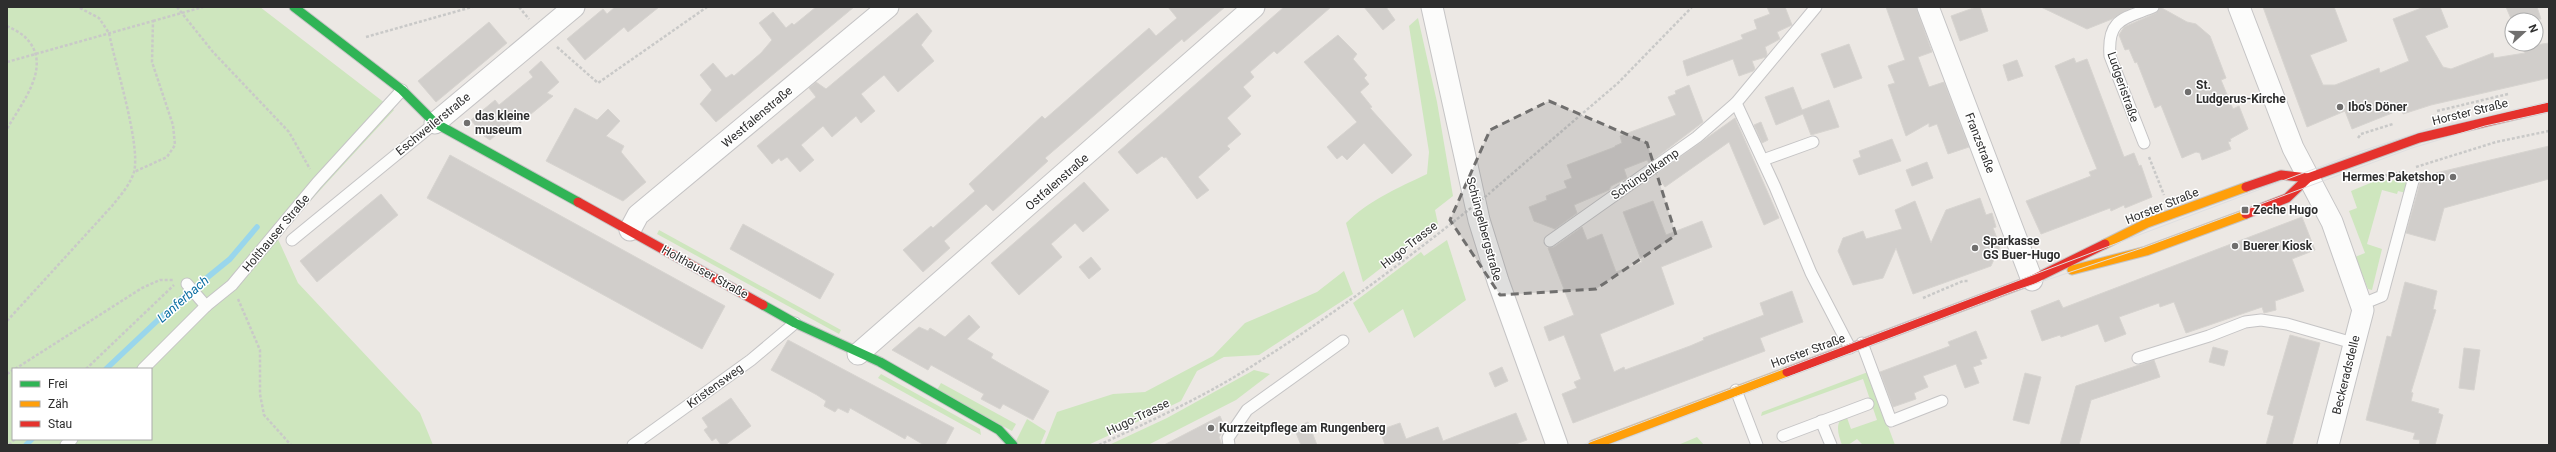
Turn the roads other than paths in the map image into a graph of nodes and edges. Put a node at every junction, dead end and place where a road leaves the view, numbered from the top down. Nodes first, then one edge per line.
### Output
1 (294, 7) edge
2 (574, 7) edge
3 (888, 7) edge
4 (1254, 7) edge
5 (1432, 7) edge
6 (1816, 7) edge
7 (1928, 7) edge
8 (2153, 7) edge
9 (2240, 7) edge
10 (402, 90) junction
11 (1736, 103) junction
12 (2549, 107) edge
13 (435, 123) junction
14 (1813, 142) dead end
15 (2144, 143) dead end
16 (1763, 160) junction
17 (2308, 178) junction
18 (2413, 181) dead end
19 (630, 230) junction
20 (292, 240) dead end
21 (1550, 241) dead end
22 (2032, 280) junction
23 (183, 282) road end
24 (203, 302) junction
25 (2360, 304) junction
26 (795, 323) junction
27 (1343, 341) dead end
28 (2354, 343) junction
29 (1862, 344) junction
30 (1850, 348) junction
31 (858, 354) junction
32 (2138, 358) dead end
33 (144, 368) edge
34 (1736, 390) junction
35 (1942, 401) dead end
36 (1868, 404) dead end
37 (1821, 421) junction
38 (1783, 436) dead end
39 (633, 445) edge
40 (1013, 445) edge
41 (1229, 445) edge
42 (1557, 445) edge
43 (1593, 445) edge
44 (1757, 445) edge
45 (1831, 445) edge
46 (2328, 445) edge

1 - 10 main road, Holthauser Straße
2 - 13 street, Eschweilerstraße
3 - 19 street, Westfalenstraße
4 - 31 street, Ostfalenstraße
5 - 42 street, Schüngelbergstraße
6 - 11 lane, Schüngelkamp
7 - 22 street, Franzstraße
8 - 15 lane, Ludgeristraße
9 - 17 street, Beckeradsdelle
10 - 13 main road, Holthauser Straße
10 - 24 lane, Holthauser Straße
11 - 16 lane
11 - 21 lane, Schüngelkamp
12 - 17 main road, Horster Straße
13 - 19 main road, Holthauser Straße
13 - 20 lane, Eschweilerstraße
14 - 16 lane
16 - 30 lane
17 - 22 main road, Horster Straße
17 - 22 main road, Horster Straße
17 - 25 street, Beckeradsdelle
18 - 25 lane
19 - 26 main road, Holthauser Straße
22 - 29 main road, Horster Straße
23 - 24 lane
24 - 33 lane, Holthauser Straße
25 - 28 street, Beckeradsdelle
26 - 31 main road, Holthauser Straße
26 - 39 lane, Kristensweg
27 - 41 lane
28 - 32 lane
28 - 46 street, Beckeradsdelle
29 - 30 main road, Horster Straße
29 - 35 lane
30 - 34 main road, Horster Straße
31 - 40 main road, Holthauser Straße
34 - 43 main road, Horster Straße
34 - 44 lane
36 - 37 lane
37 - 38 lane
37 - 45 lane

